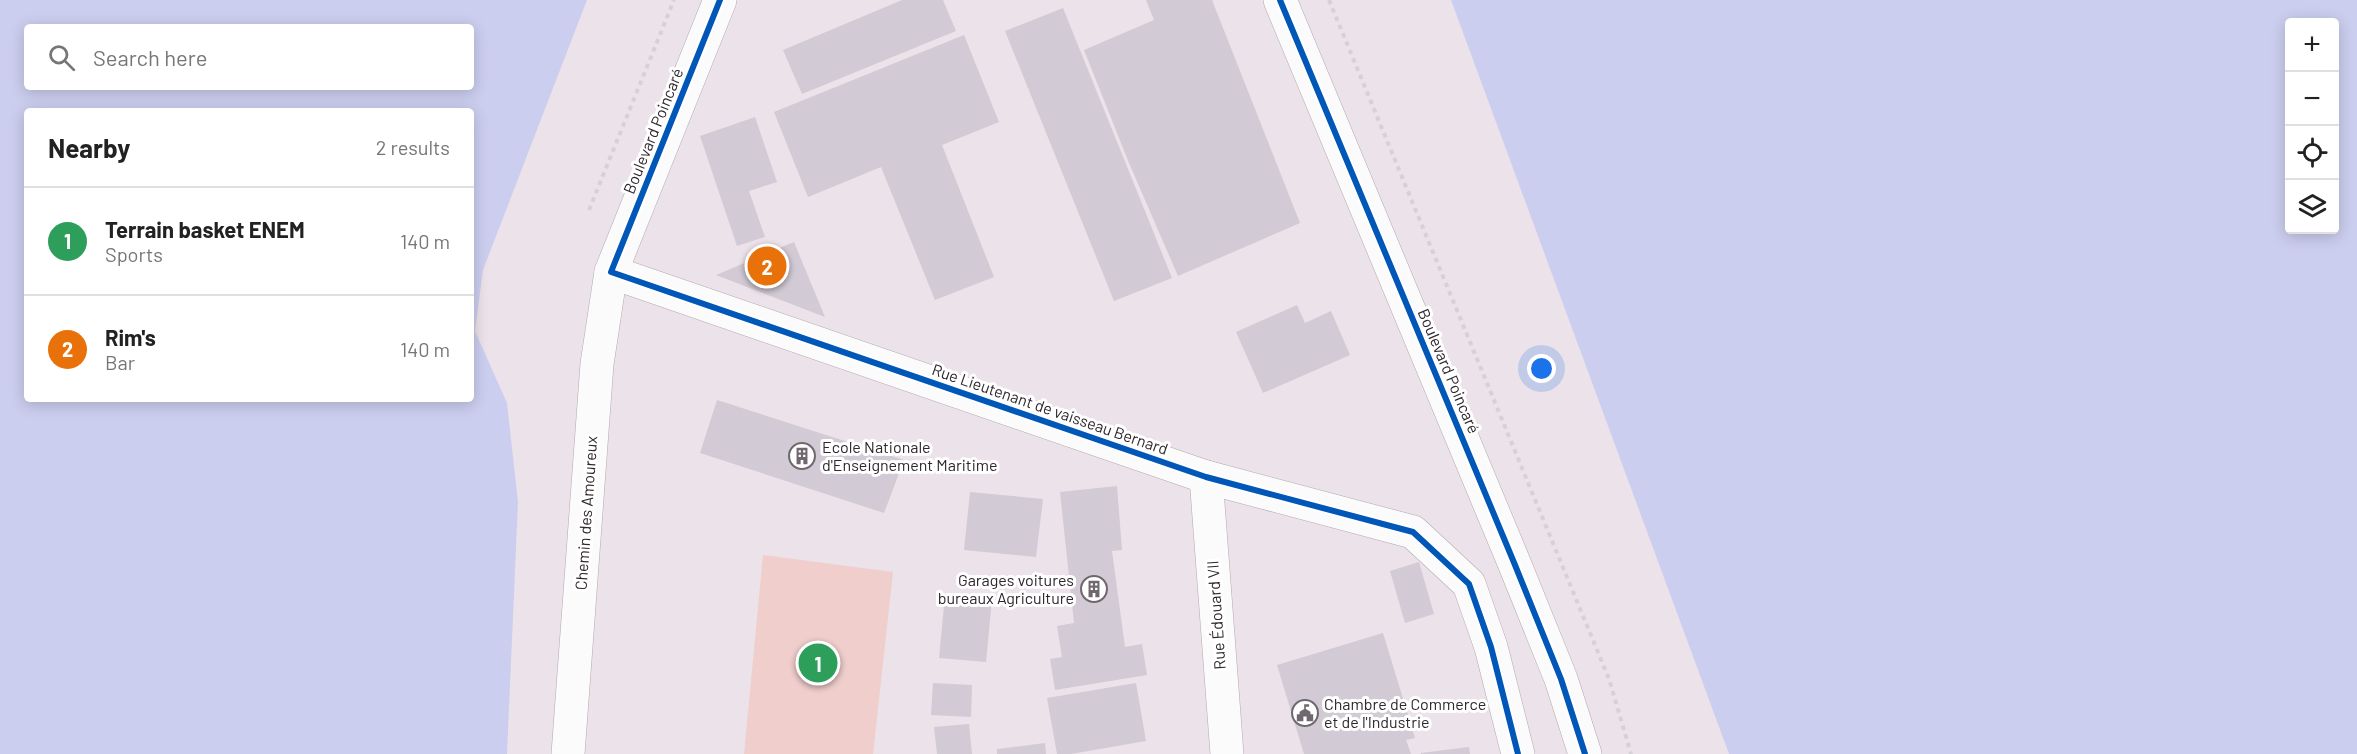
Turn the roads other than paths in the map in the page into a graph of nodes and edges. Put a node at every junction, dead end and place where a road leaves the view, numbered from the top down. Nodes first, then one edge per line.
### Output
1 (720, 0) edge
2 (1280, 0) edge
3 (611, 272) junction
4 (1206, 477) junction
5 (1515, 565) junction
6 (1468, 584) junction
7 (568, 754) edge
8 (1227, 754) edge
9 (1518, 754) edge
10 (1585, 754) edge

1 - 3 street, Boulevard Poincaré
2 - 5 street, Boulevard Poincaré
3 - 4 street, Rue Lieutenant de vaisseau Bernard
3 - 7 street, Chemin des Amoureux
4 - 6 street, Rue Lieutenant de vaisseau Bernard
4 - 8 street, Rue Édouard VII
5 - 6 street
5 - 10 street, Boulevard Poincaré
6 - 9 street

